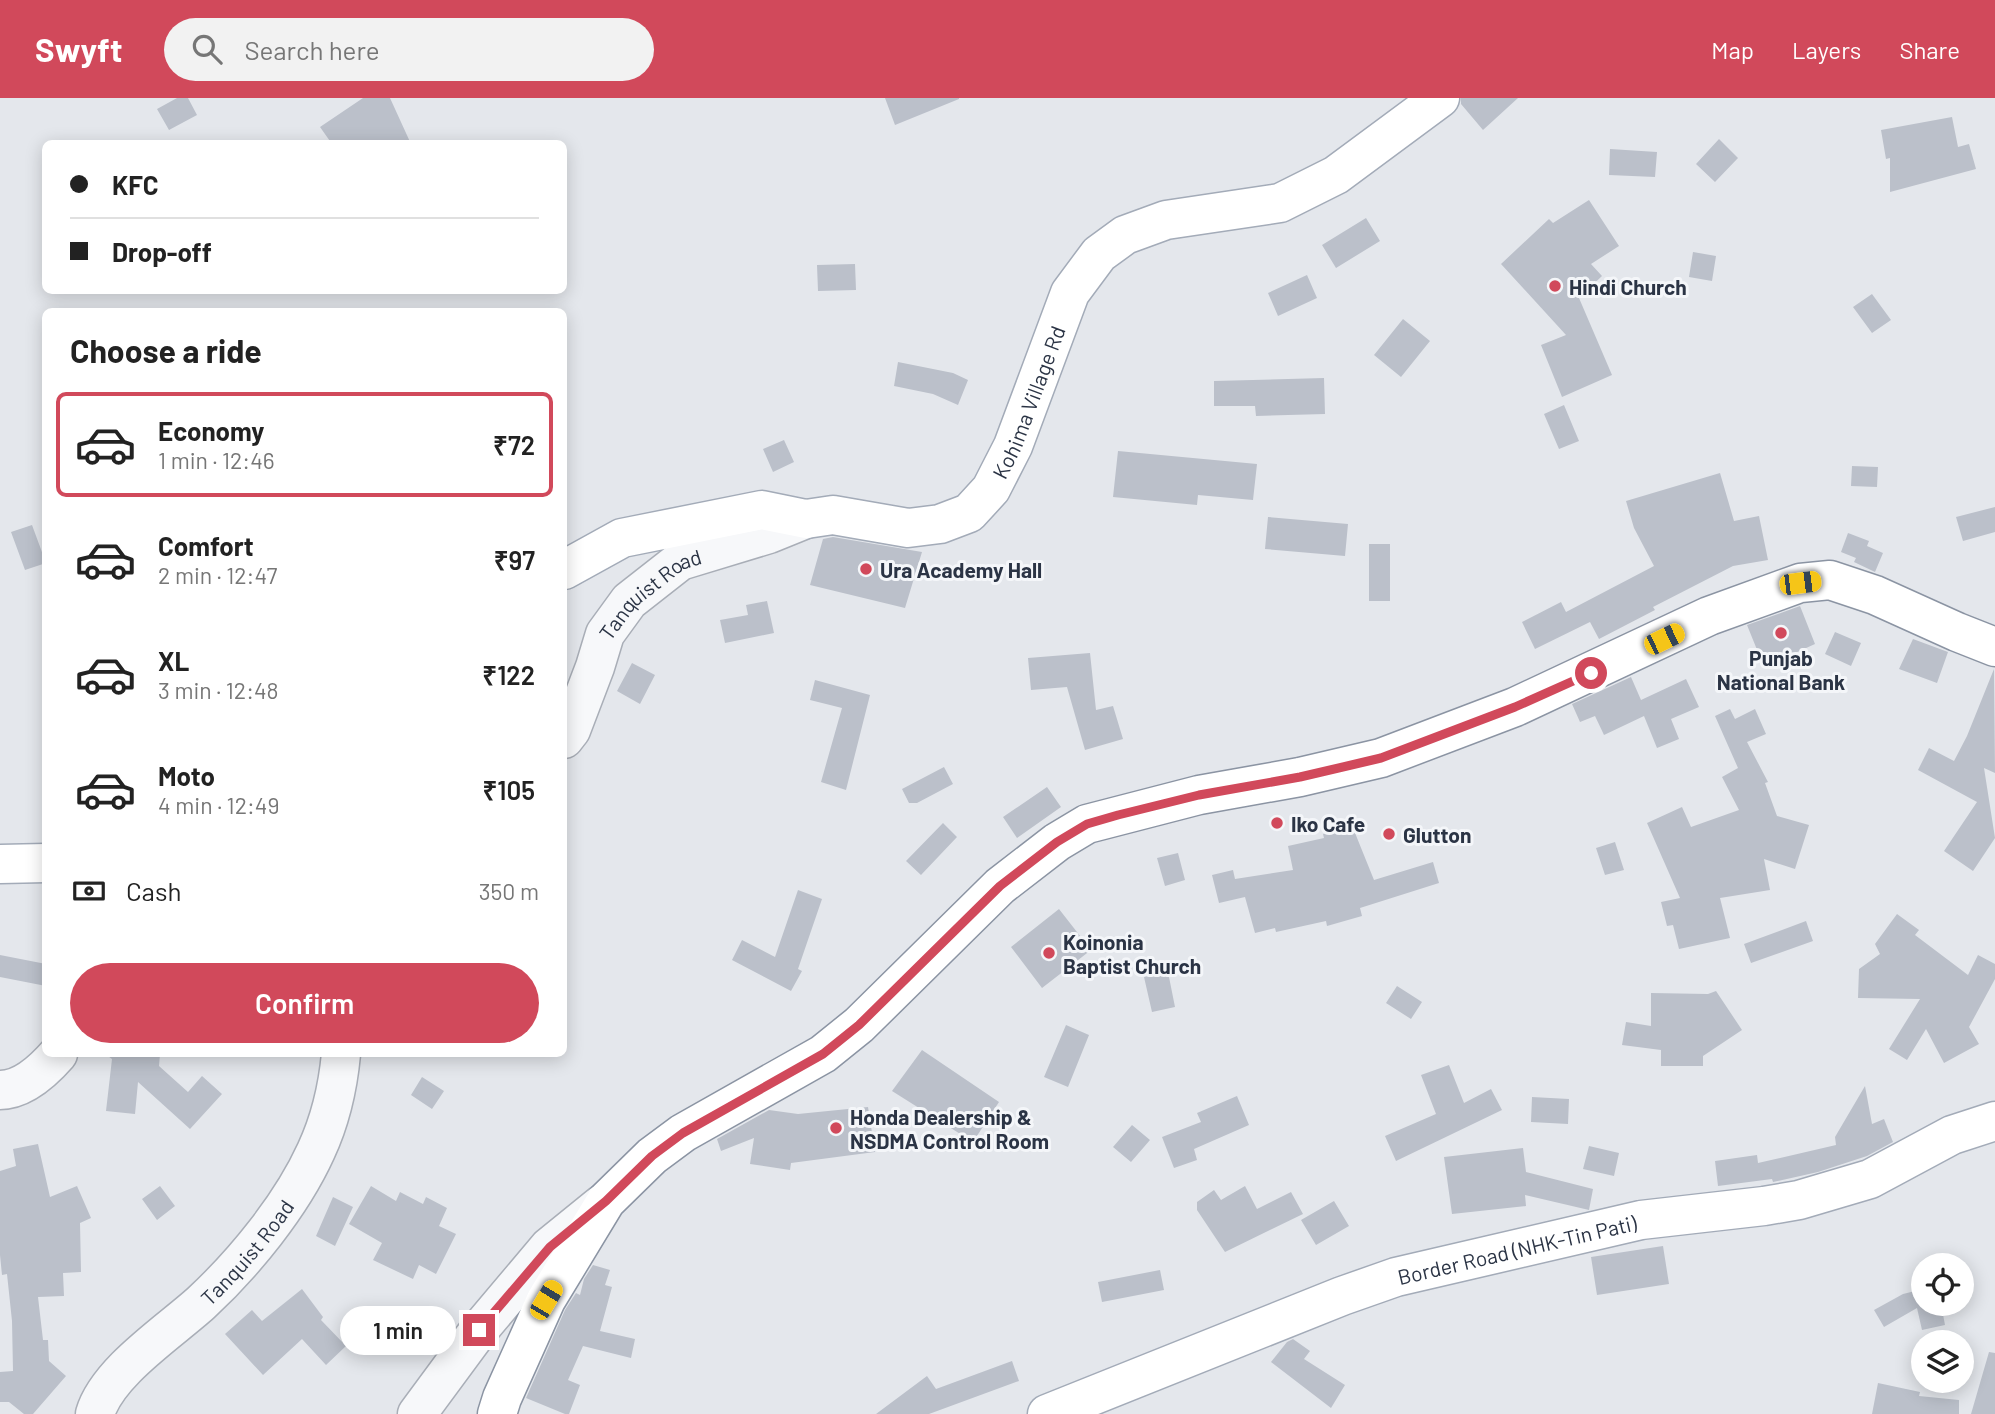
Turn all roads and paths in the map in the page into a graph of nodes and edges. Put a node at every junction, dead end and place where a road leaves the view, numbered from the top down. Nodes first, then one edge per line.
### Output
1 (1440, 98) edge
2 (806, 519) junction
3 (567, 568) edge
4 (1995, 647) edge
5 (567, 734) edge
6 (42, 863) edge
7 (0, 864) edge
8 (55, 1057) edge
9 (341, 1057) edge
10 (0, 1090) edge
11 (1995, 1121) edge
12 (606, 1201) junction
13 (95, 1414) edge
14 (417, 1414) edge
15 (497, 1414) edge
16 (1047, 1414) edge

1 - 2 main road, Kohima Village Rd
2 - 3 main road, Kohima Village Rd
2 - 5 street, Tanquist Road
4 - 12 main road
6 - 7 main road
8 - 10 street
9 - 13 street, Tanquist Road
11 - 16 main road, Border Road (NHK-Tin Pati)
12 - 14 street
12 - 15 main road

